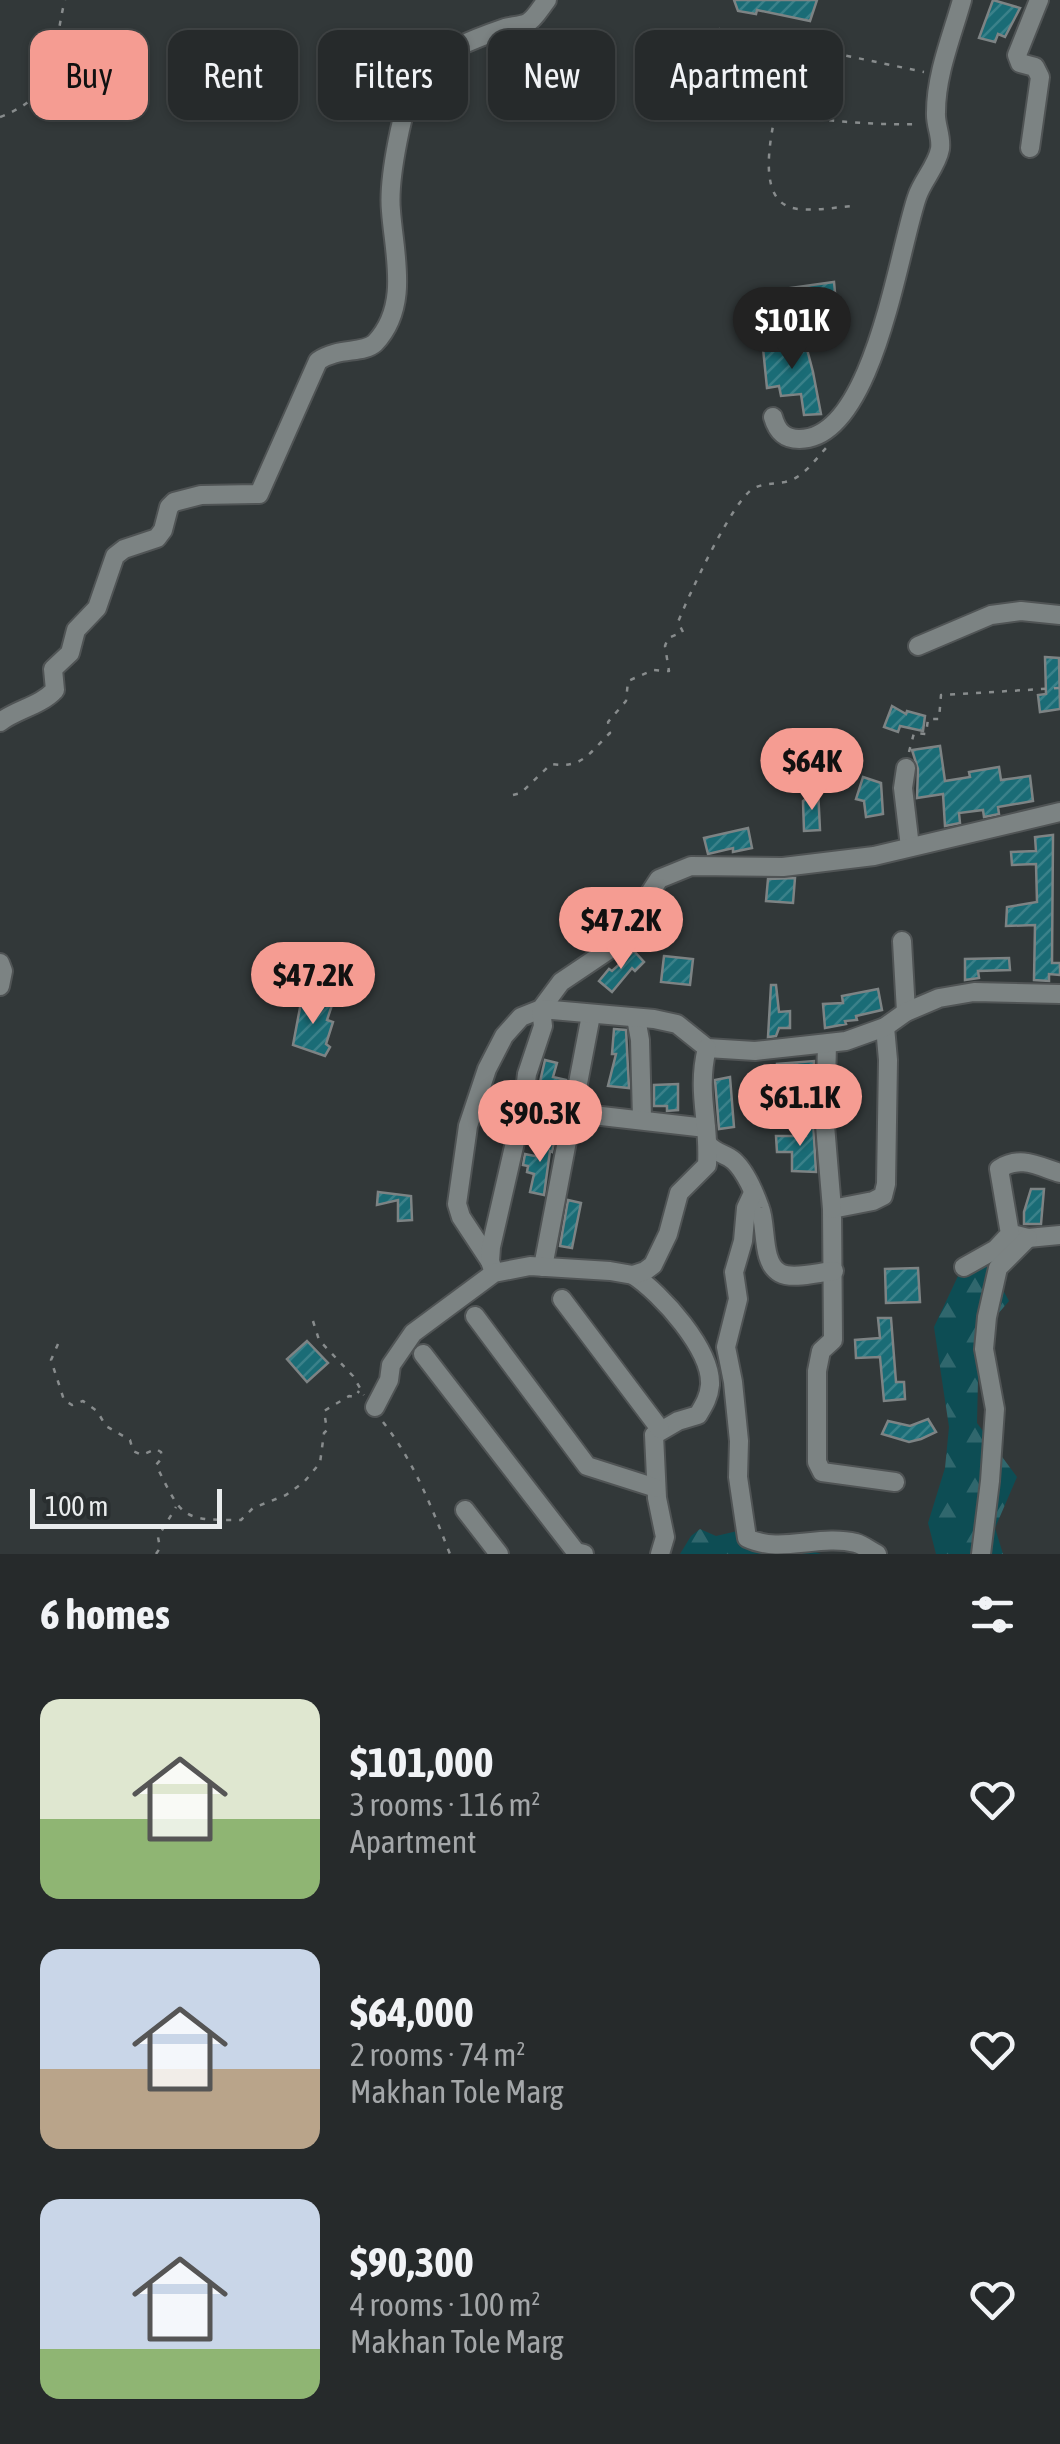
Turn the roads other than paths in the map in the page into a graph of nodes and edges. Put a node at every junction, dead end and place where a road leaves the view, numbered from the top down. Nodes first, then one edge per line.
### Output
1 (547, 0) edge
2 (962, 0) edge
3 (1039, 0) edge
4 (1030, 148) dead end
5 (773, 417) dead end
6 (1060, 616) edge
7 (918, 646) dead end
8 (0, 722) edge
9 (906, 768) road end
10 (1060, 812) edge
11 (910, 848) junction
12 (902, 941) dead end
13 (0, 963) edge
14 (0, 986) edge
15 (1060, 994) edge
16 (542, 1009) junction
17 (906, 1012) junction
18 (591, 1015) junction
19 (636, 1018) junction
20 (884, 1027) junction
21 (827, 1044) junction
22 (707, 1048) junction
23 (524, 1107) junction
24 (572, 1114) junction
25 (642, 1119) junction
26 (707, 1136) junction
27 (1060, 1172) edge
28 (753, 1192) junction
29 (832, 1209) junction
30 (1060, 1235) edge
31 (1019, 1236) junction
32 (543, 1266) junction
33 (492, 1267) junction
34 (964, 1267) dead end
35 (834, 1271) junction
36 (633, 1275) junction
37 (562, 1298) dead end
38 (474, 1316) dead end
39 (423, 1354) dead end
40 (375, 1407) road end
41 (660, 1429) junction
42 (895, 1482) dead end
43 (656, 1488) junction
44 (466, 1510) dead end
45 (499, 1554) edge
46 (584, 1554) edge
47 (660, 1554) edge
48 (877, 1554) edge
49 (981, 1554) edge

1 - 8 street
2 - 5 street
3 - 4 street
6 - 7 street
9 - 11 street
10 - 11 street
11 - 16 street
12 - 17 street
13 - 14 street
15 - 17 street
16 - 18 street
16 - 23 street
16 - 33 street
17 - 20 street
18 - 19 street
18 - 24 street
19 - 22 street
19 - 25 street
20 - 21 street
20 - 29 street
21 - 22 street
21 - 29 street
22 - 26 street
23 - 24 street
23 - 33 street
24 - 25 street
24 - 32 street
25 - 26 street
26 - 28 street
26 - 36 street
27 - 31 street
28 - 35 street
28 - 48 street
29 - 35 street
30 - 31 street
31 - 34 street
31 - 49 street
32 - 33 street
32 - 36 street
33 - 40 street
35 - 42 street
36 - 41 street
37 - 41 street
38 - 43 street
39 - 46 street
41 - 43 street
43 - 47 street
44 - 45 street

